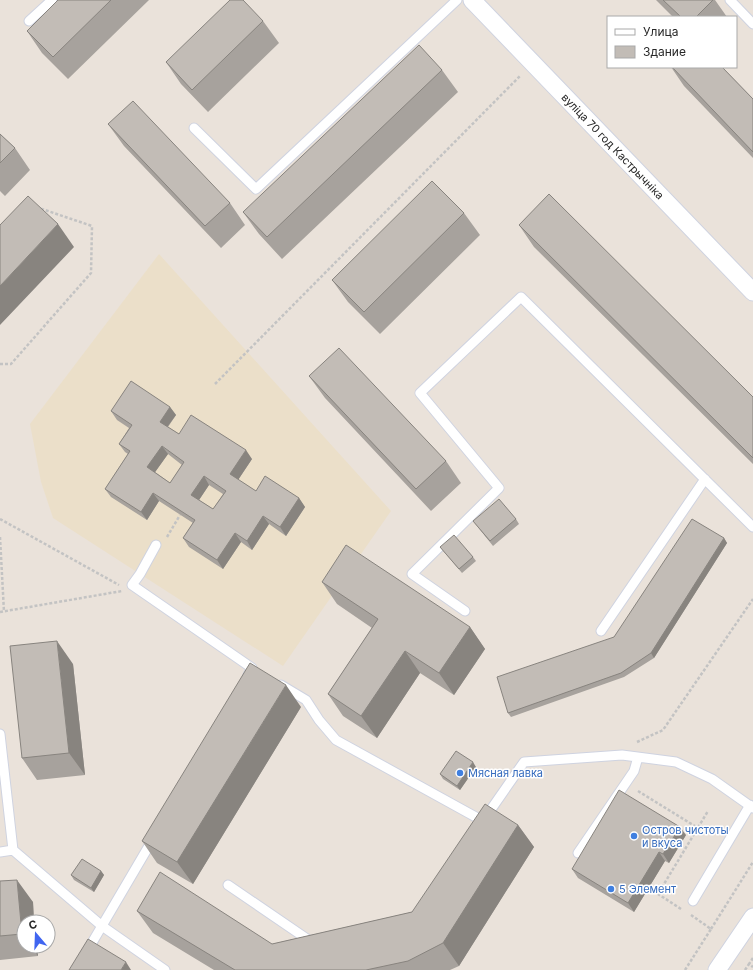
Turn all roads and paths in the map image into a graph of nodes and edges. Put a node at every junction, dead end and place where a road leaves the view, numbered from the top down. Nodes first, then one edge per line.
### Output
1 (52, 0) edge
2 (457, 0) edge
3 (472, 0) edge
4 (730, 0) edge
5 (30, 21) dead end
6 (753, 24) edge
7 (520, 76) dead end
8 (194, 128) dead end
9 (37, 207) edge
10 (753, 292) edge
11 (0, 364) edge
12 (215, 384) dead end
13 (705, 479) junction
14 (180, 515) edge
15 (0, 519) edge
16 (753, 527) edge
17 (0, 537) edge
18 (160, 544) joint
19 (133, 589) junction
20 (753, 599) edge
21 (465, 611) dead end
22 (2, 612) edge
23 (601, 631) dead end
24 (272, 680) edge
25 (244, 682) edge
26 (0, 734) edge
27 (622, 755) junction
28 (638, 757) junction
29 (626, 783) junction
30 (752, 806) edge
31 (698, 828) dead end
32 (157, 831) edge
33 (13, 850) junction
34 (0, 852) edge
35 (578, 853) dead end
36 (753, 862) edge
37 (228, 885) dead end
38 (693, 901) dead end
39 (753, 917) edge
40 (102, 926) junction
41 (711, 929) dead end
42 (326, 938) edge
43 (753, 958) edge
44 (749, 964) junction
45 (753, 967) edge
46 (76, 970) edge
47 (165, 970) edge
48 (718, 970) edge
49 (745, 970) edge

1 - 5 lane
2 - 8 lane
3 - 10 street, вуліца 70 год Кастрычніка
4 - 6 lane
7 - 12 path
9 - 11 path
13 - 16 lane
13 - 21 lane
13 - 23 lane
14 - 18 path
15 - 19 path
17 - 22 path
18 - 19 lane
19 - 22 path
19 - 25 lane
20 - 27 path
24 - 27 lane
26 - 33 lane
27 - 28 lane
28 - 29 lane
28 - 30 lane
29 - 31 path
29 - 35 lane
30 - 38 lane
32 - 40 lane
33 - 34 lane
33 - 40 lane
36 - 41 path
37 - 42 lane
39 - 48 street
40 - 46 lane
40 - 47 lane
43 - 44 path
44 - 45 path
44 - 49 path

